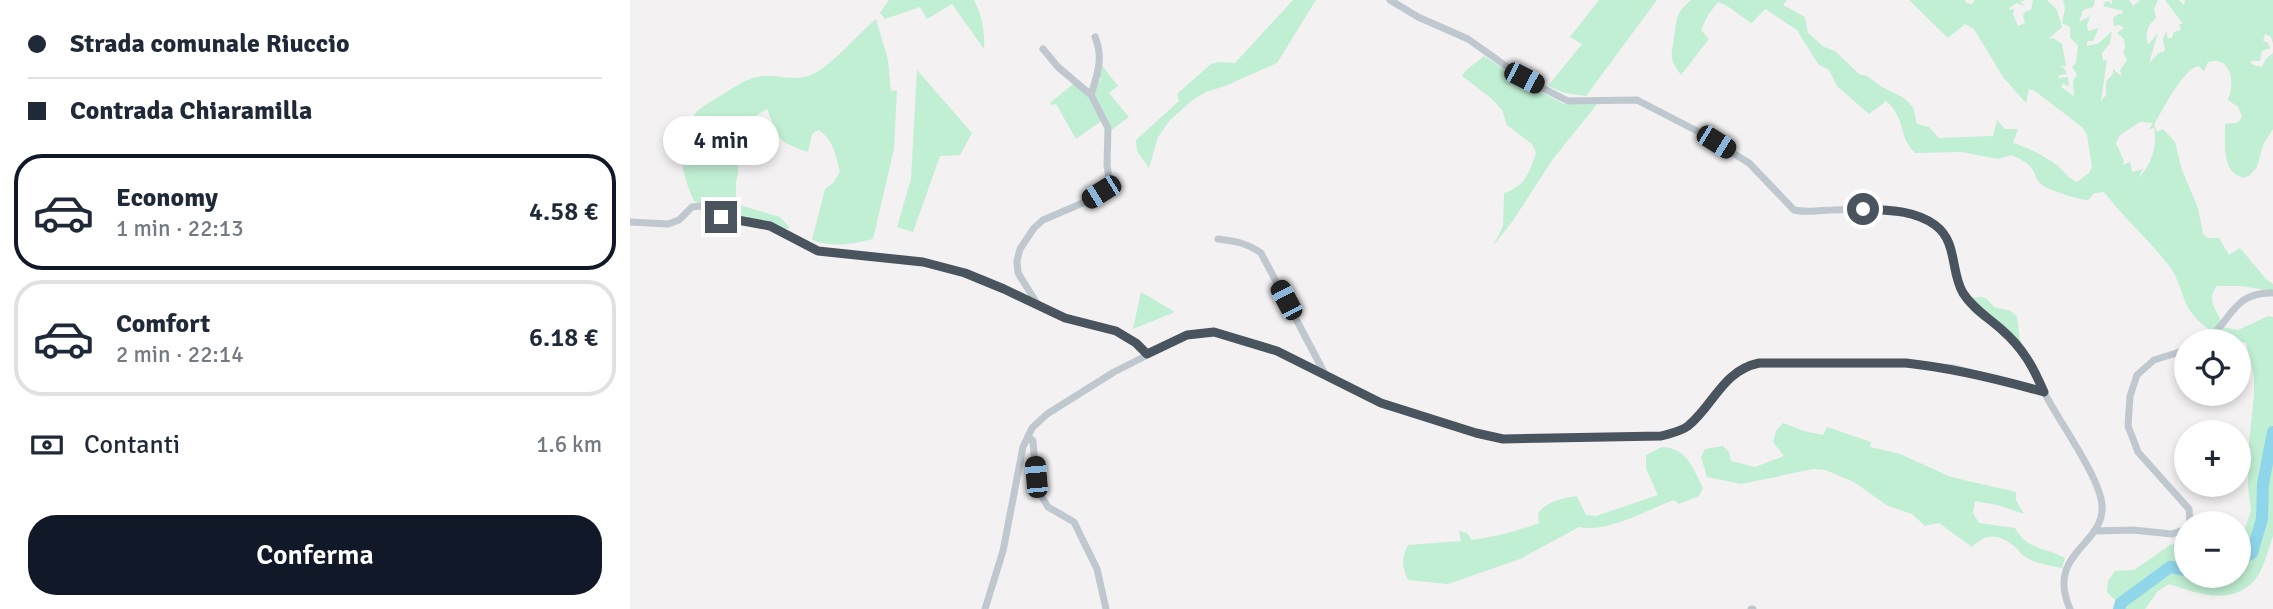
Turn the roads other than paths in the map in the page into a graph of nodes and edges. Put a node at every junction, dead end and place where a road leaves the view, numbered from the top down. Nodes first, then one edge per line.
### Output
1 (1390, 0) edge
2 (1095, 37) dead end
3 (1043, 49) dead end
4 (1091, 95) junction
5 (630, 222) edge
6 (1218, 239) dead end
7 (2273, 293) edge
8 (1038, 306) junction
9 (2217, 329) edge
10 (1147, 354) junction
11 (2174, 354) edge
12 (1325, 375) junction
13 (2044, 392) junction
14 (1028, 436) junction
15 (2189, 511) edge
16 (2094, 531) junction
17 (2174, 533) edge
18 (985, 609) edge
19 (1106, 609) edge
20 (2069, 609) edge

1 - 13 street
2 - 4 street
3 - 4 street
4 - 8 street
5 - 8 street
6 - 12 street
7 - 9 street
8 - 10 street
10 - 12 street
10 - 14 street
11 - 15 street
12 - 13 street
13 - 16 street
14 - 18 street
14 - 19 street
16 - 17 street
16 - 20 street

